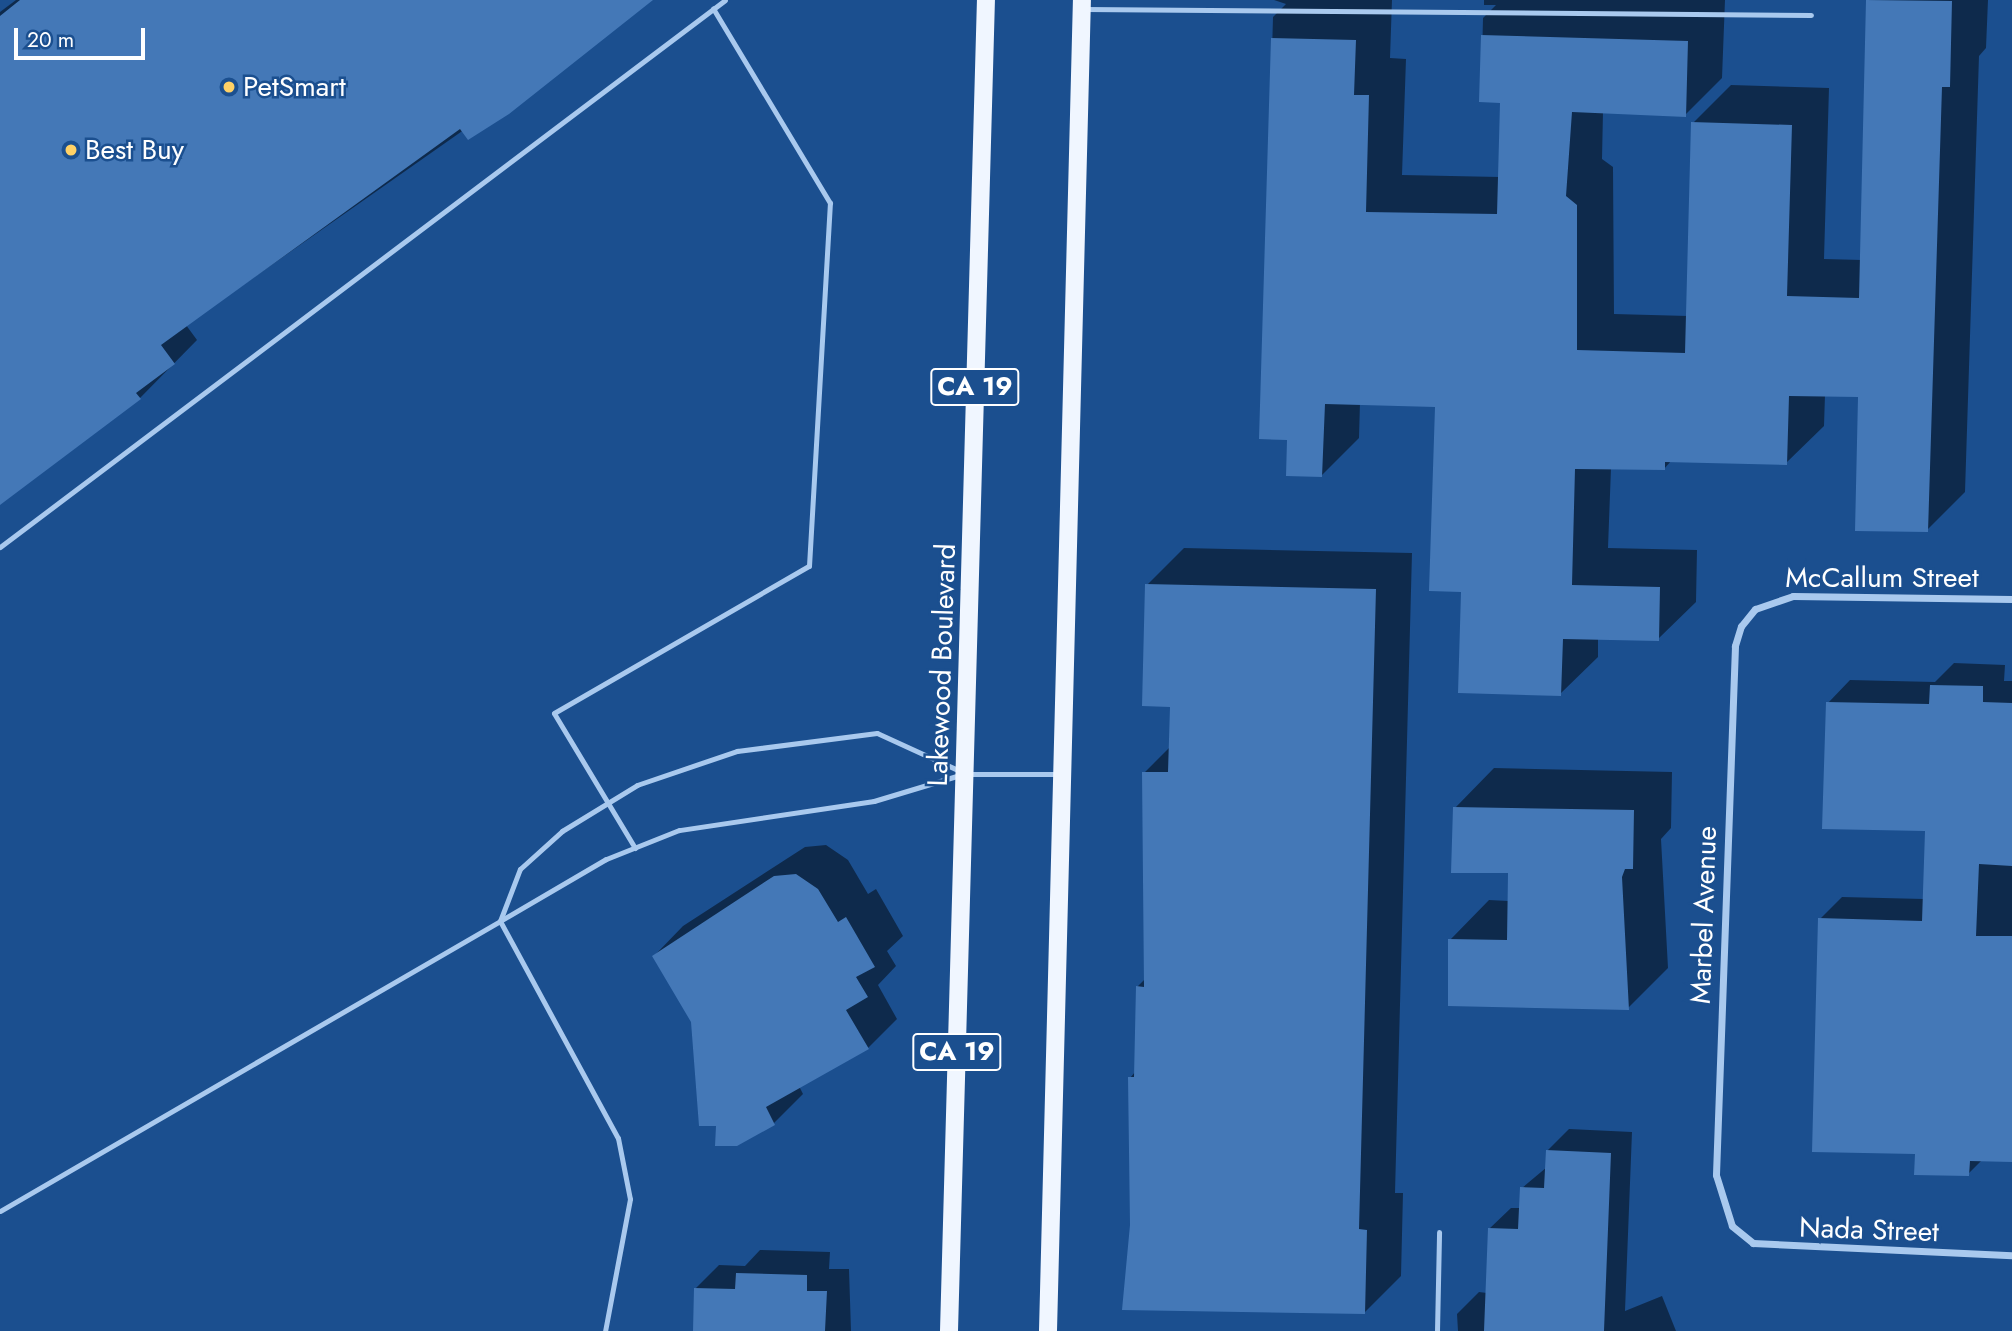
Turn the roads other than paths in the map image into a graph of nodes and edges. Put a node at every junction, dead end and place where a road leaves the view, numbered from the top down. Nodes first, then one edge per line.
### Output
1 (725, 0) edge
2 (986, 0) edge
3 (1082, 4) edge
4 (713, 8) junction
5 (1811, 15) dead end
6 (0, 547) edge
7 (2012, 599) edge
8 (1755, 609) joint
9 (965, 774) junction
10 (1062, 774) junction
11 (608, 803) junction
12 (635, 848) junction
13 (500, 921) junction
14 (0, 1211) edge
15 (1732, 1226) joint
16 (1439, 1232) dead end
17 (2012, 1255) edge
18 (605, 1331) edge
19 (949, 1331) edge
20 (1048, 1331) edge
21 (1437, 1331) edge

1 - 4 lane
2 - 9 main road, Lakewood Boulevard / CA 19
3 - 5 lane
3 - 10 main road
4 - 6 lane
4 - 11 lane
7 - 8 street, McCallum Street
8 - 15 street, Marbel Avenue
9 - 10 lane
9 - 11 lane
9 - 12 lane
9 - 19 main road, Lakewood Boulevard / CA 19
10 - 20 main road
11 - 12 lane
11 - 13 lane
12 - 13 lane
13 - 14 lane
13 - 18 lane
15 - 17 street, Nada Street
16 - 21 lane

